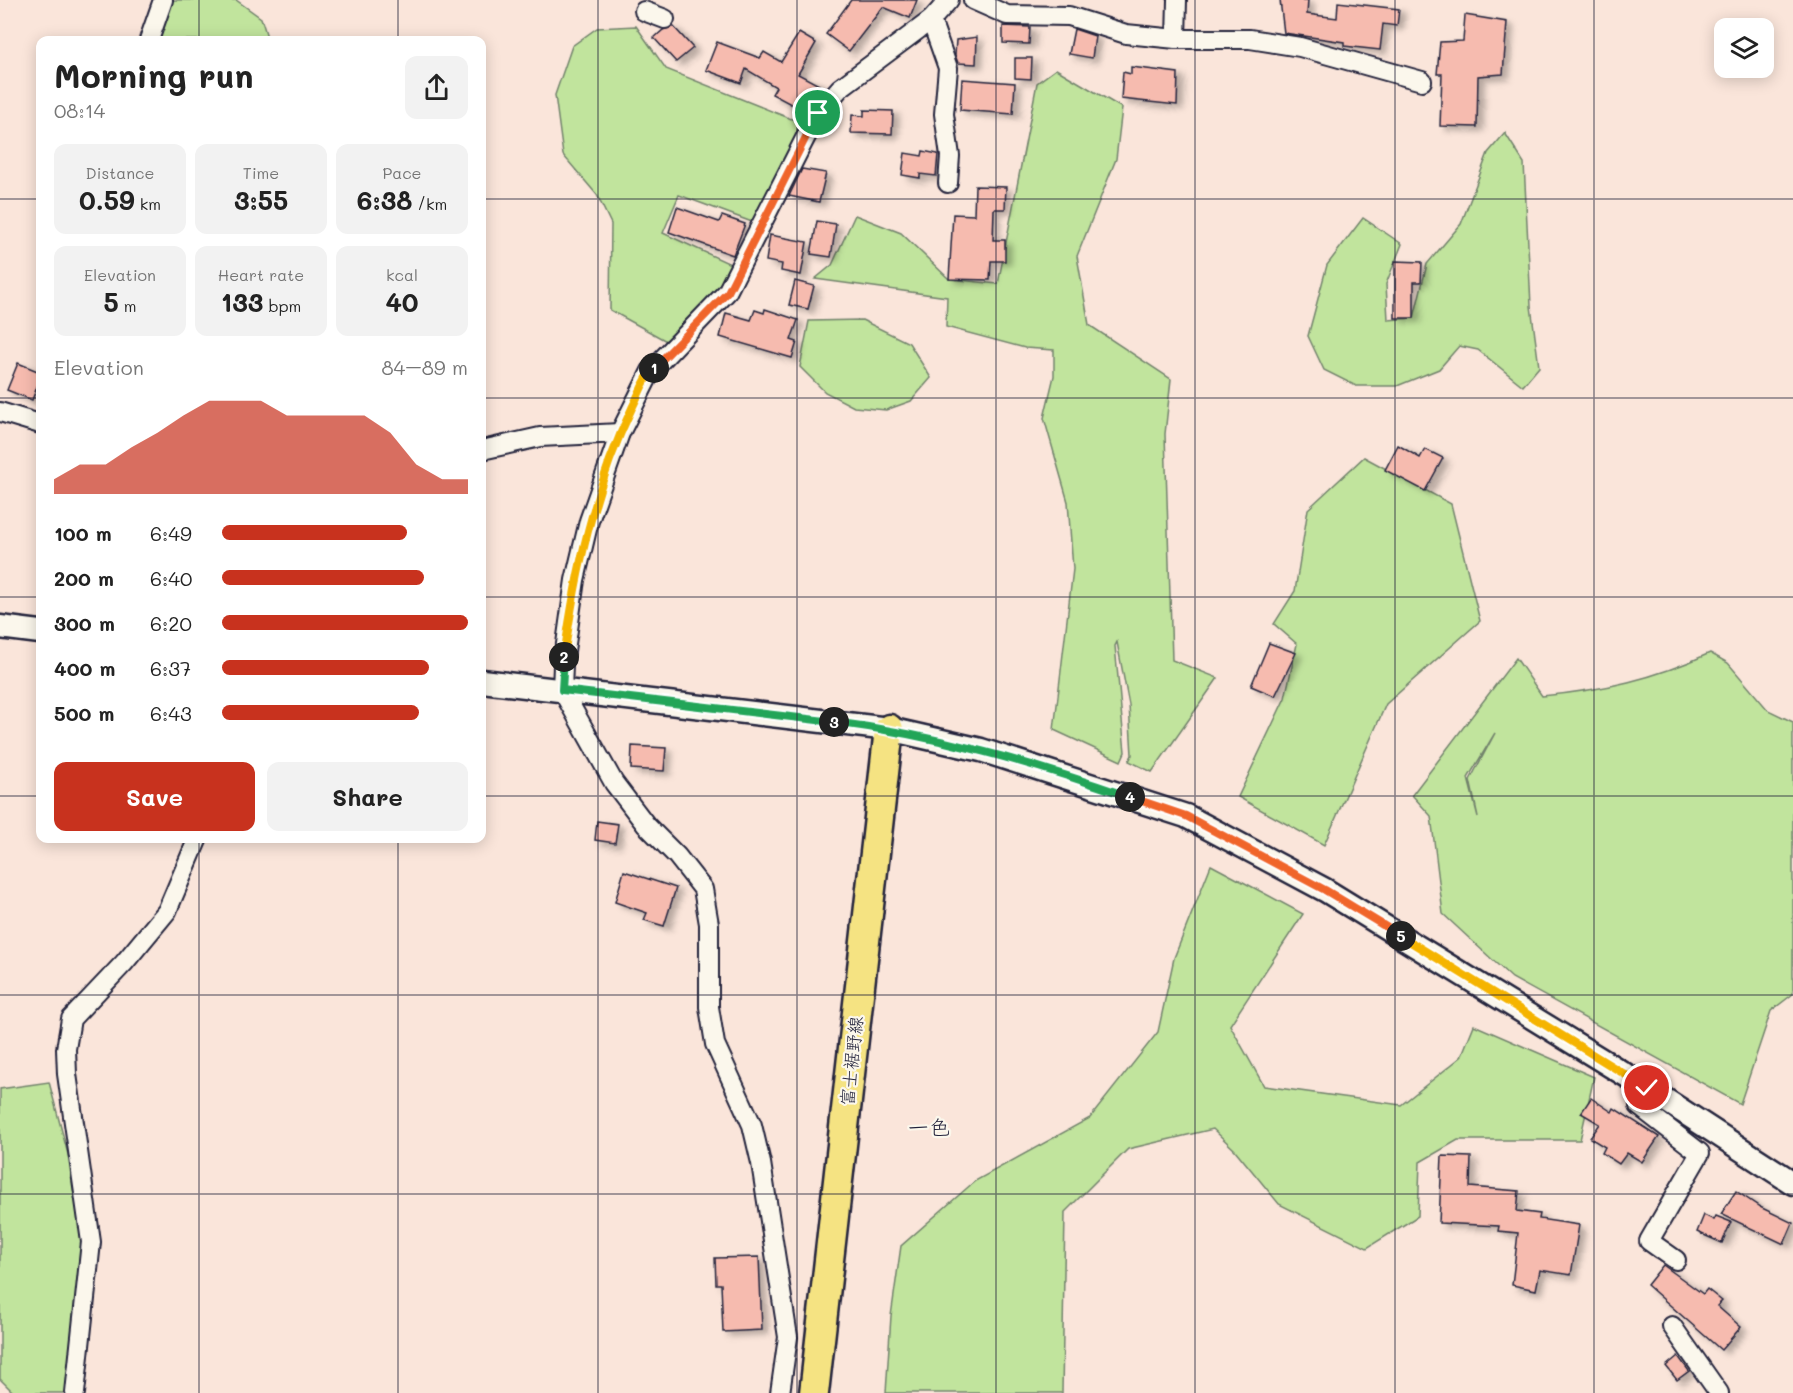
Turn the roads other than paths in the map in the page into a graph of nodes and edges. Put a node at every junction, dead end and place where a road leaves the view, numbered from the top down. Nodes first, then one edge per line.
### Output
1 (163, 0) edge
2 (949, 0) edge
3 (973, 0) edge
4 (1177, 0) edge
5 (644, 11) dead end
6 (665, 19) dead end
7 (931, 20) junction
8 (150, 36) edge
9 (1176, 39) junction
10 (1422, 81) dead end
11 (948, 183) dead end
12 (0, 412) edge
13 (36, 423) edge
14 (620, 433) junction
15 (486, 449) edge
16 (0, 627) edge
17 (36, 632) edge
18 (486, 681) edge
19 (562, 690) junction
20 (889, 729) junction
21 (196, 843) edge
22 (1647, 1088) junction
23 (1793, 1183) edge
24 (1676, 1260) dead end
25 (1672, 1326) dead end
26 (75, 1393) edge
27 (780, 1393) edge
28 (814, 1393) edge
29 (1719, 1393) edge

1 - 8 street
2 - 7 street
3 - 9 street
4 - 9 street
5 - 6 street
7 - 11 street
7 - 14 street
9 - 10 street
12 - 13 street
14 - 15 street
14 - 19 street
16 - 17 street
18 - 19 street
19 - 20 street
19 - 27 street
20 - 22 street
20 - 28 main road, 富士裾野線
21 - 26 street
22 - 23 street
22 - 24 street
25 - 29 street

